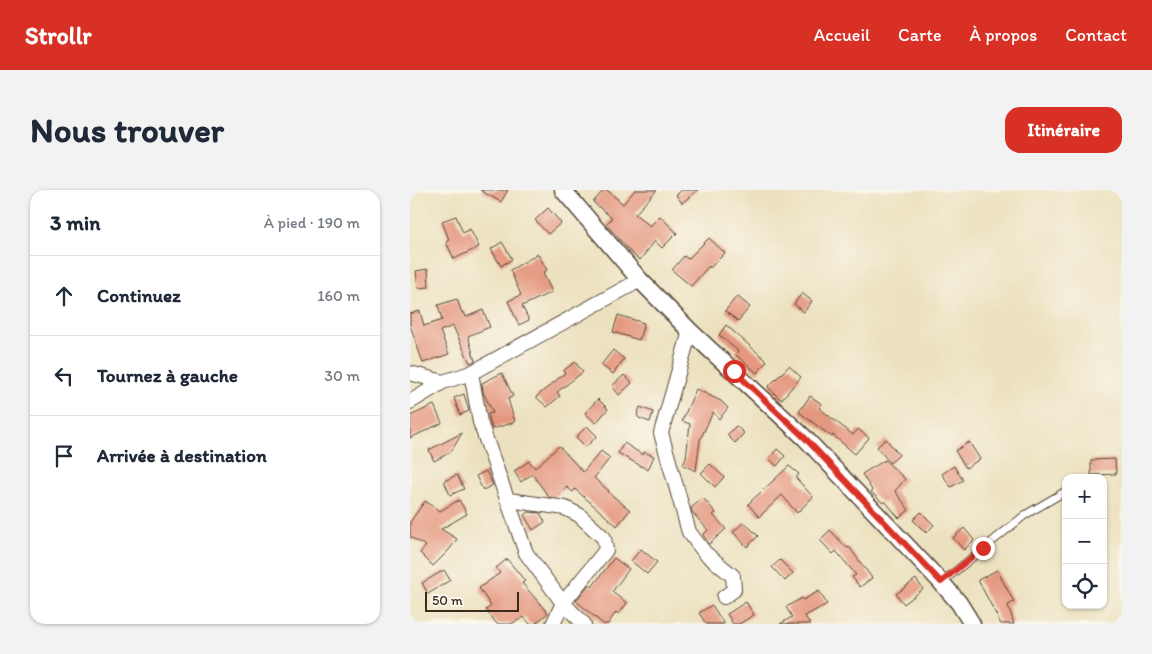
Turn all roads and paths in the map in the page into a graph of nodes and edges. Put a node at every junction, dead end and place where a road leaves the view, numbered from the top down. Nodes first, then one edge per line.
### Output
1 (563, 190) edge
2 (640, 280) junction
3 (690, 331) junction
4 (410, 373) edge
5 (471, 373) junction
6 (443, 382) junction
7 (410, 402) edge
8 (1062, 493) edge
9 (509, 500) junction
10 (941, 582) junction
11 (724, 598) dead end
12 (563, 603) junction
13 (553, 624) edge
14 (584, 624) edge
15 (972, 624) edge

1 - 2 street
2 - 3 street
2 - 5 street
3 - 10 street
3 - 11 street
4 - 6 street
5 - 6 street
5 - 9 street
6 - 7 street
8 - 10 lane
9 - 12 street
9 - 12 street
10 - 15 street
12 - 13 street
12 - 14 street

